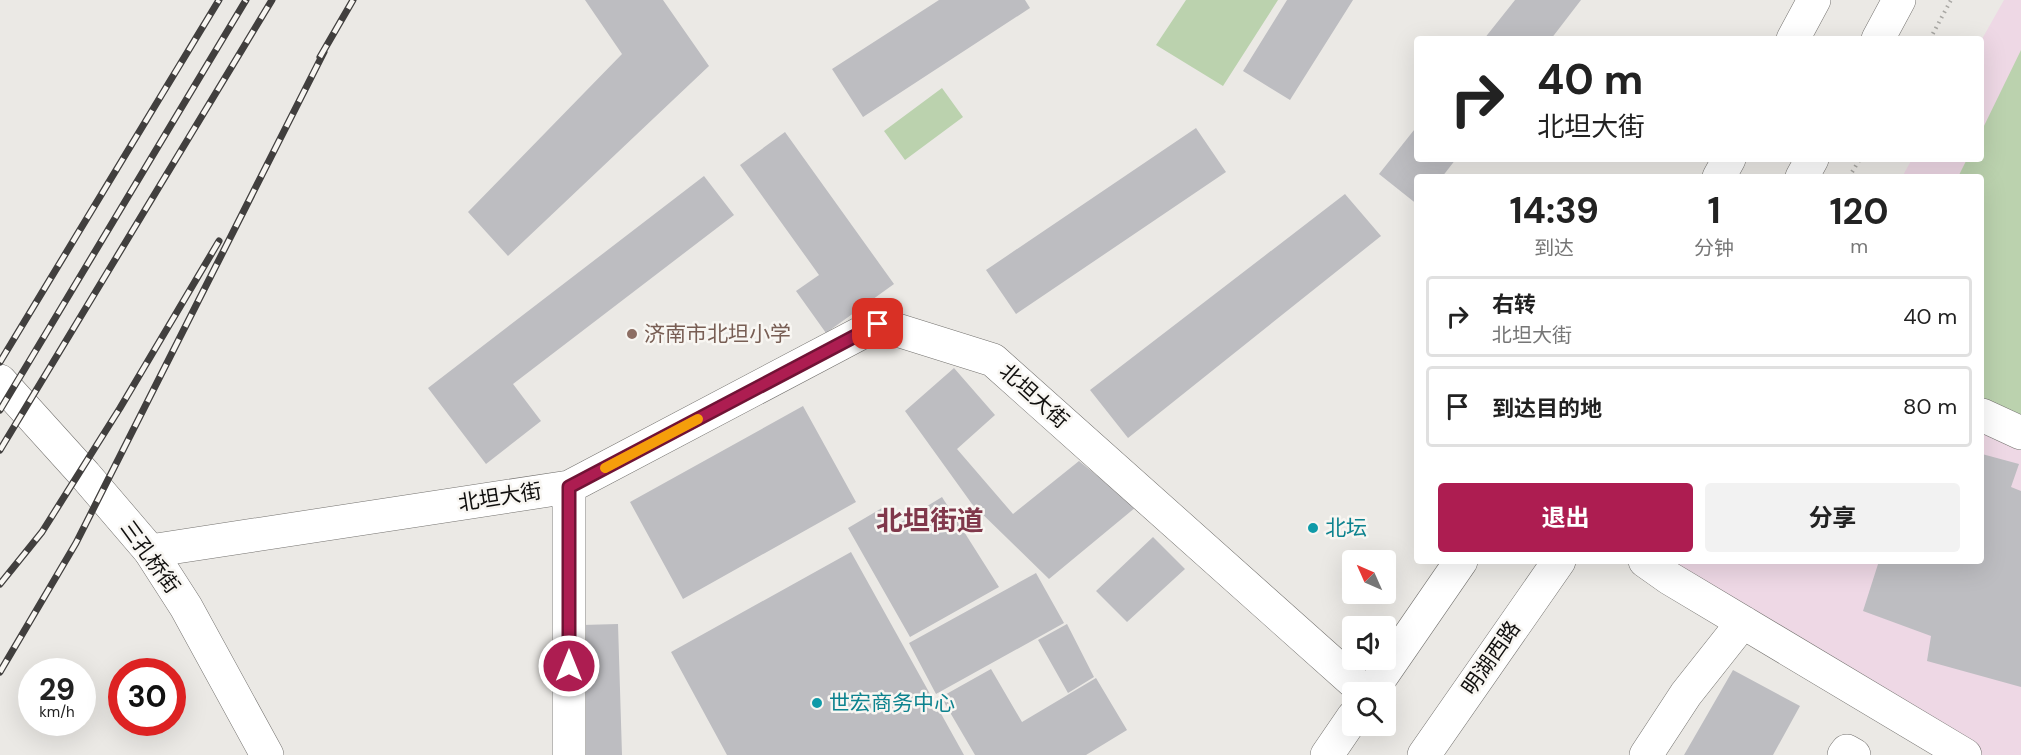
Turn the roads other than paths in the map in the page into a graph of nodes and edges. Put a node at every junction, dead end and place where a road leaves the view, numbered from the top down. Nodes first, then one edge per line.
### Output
1 (1814, 0) edge
2 (1899, 0) edge
3 (1795, 36) edge
4 (1880, 36) edge
5 (0, 381) edge
6 (1984, 416) edge
7 (2021, 433) edge
8 (569, 487) junction
9 (150, 551) junction
10 (1459, 564) edge
11 (1557, 564) edge
12 (1649, 564) edge
13 (1743, 622) junction
14 (1356, 682) edge
15 (1376, 682) edge
16 (1342, 733) edge
17 (267, 755) edge
18 (569, 755) edge
19 (1327, 755) edge
20 (1424, 755) edge
21 (1646, 755) edge
22 (1844, 755) edge
23 (1854, 755) edge
24 (1965, 755) edge

1 - 3 street
2 - 4 street
5 - 9 street, 三孔桥街
6 - 7 street
8 - 9 street, 北坦大街
8 - 14 street, 北坦大街
8 - 18 street
9 - 17 street, 三孔桥街
10 - 15 street
11 - 20 street, 明湖西路
12 - 13 street
13 - 21 street
13 - 24 street
16 - 19 street
22 - 23 street

